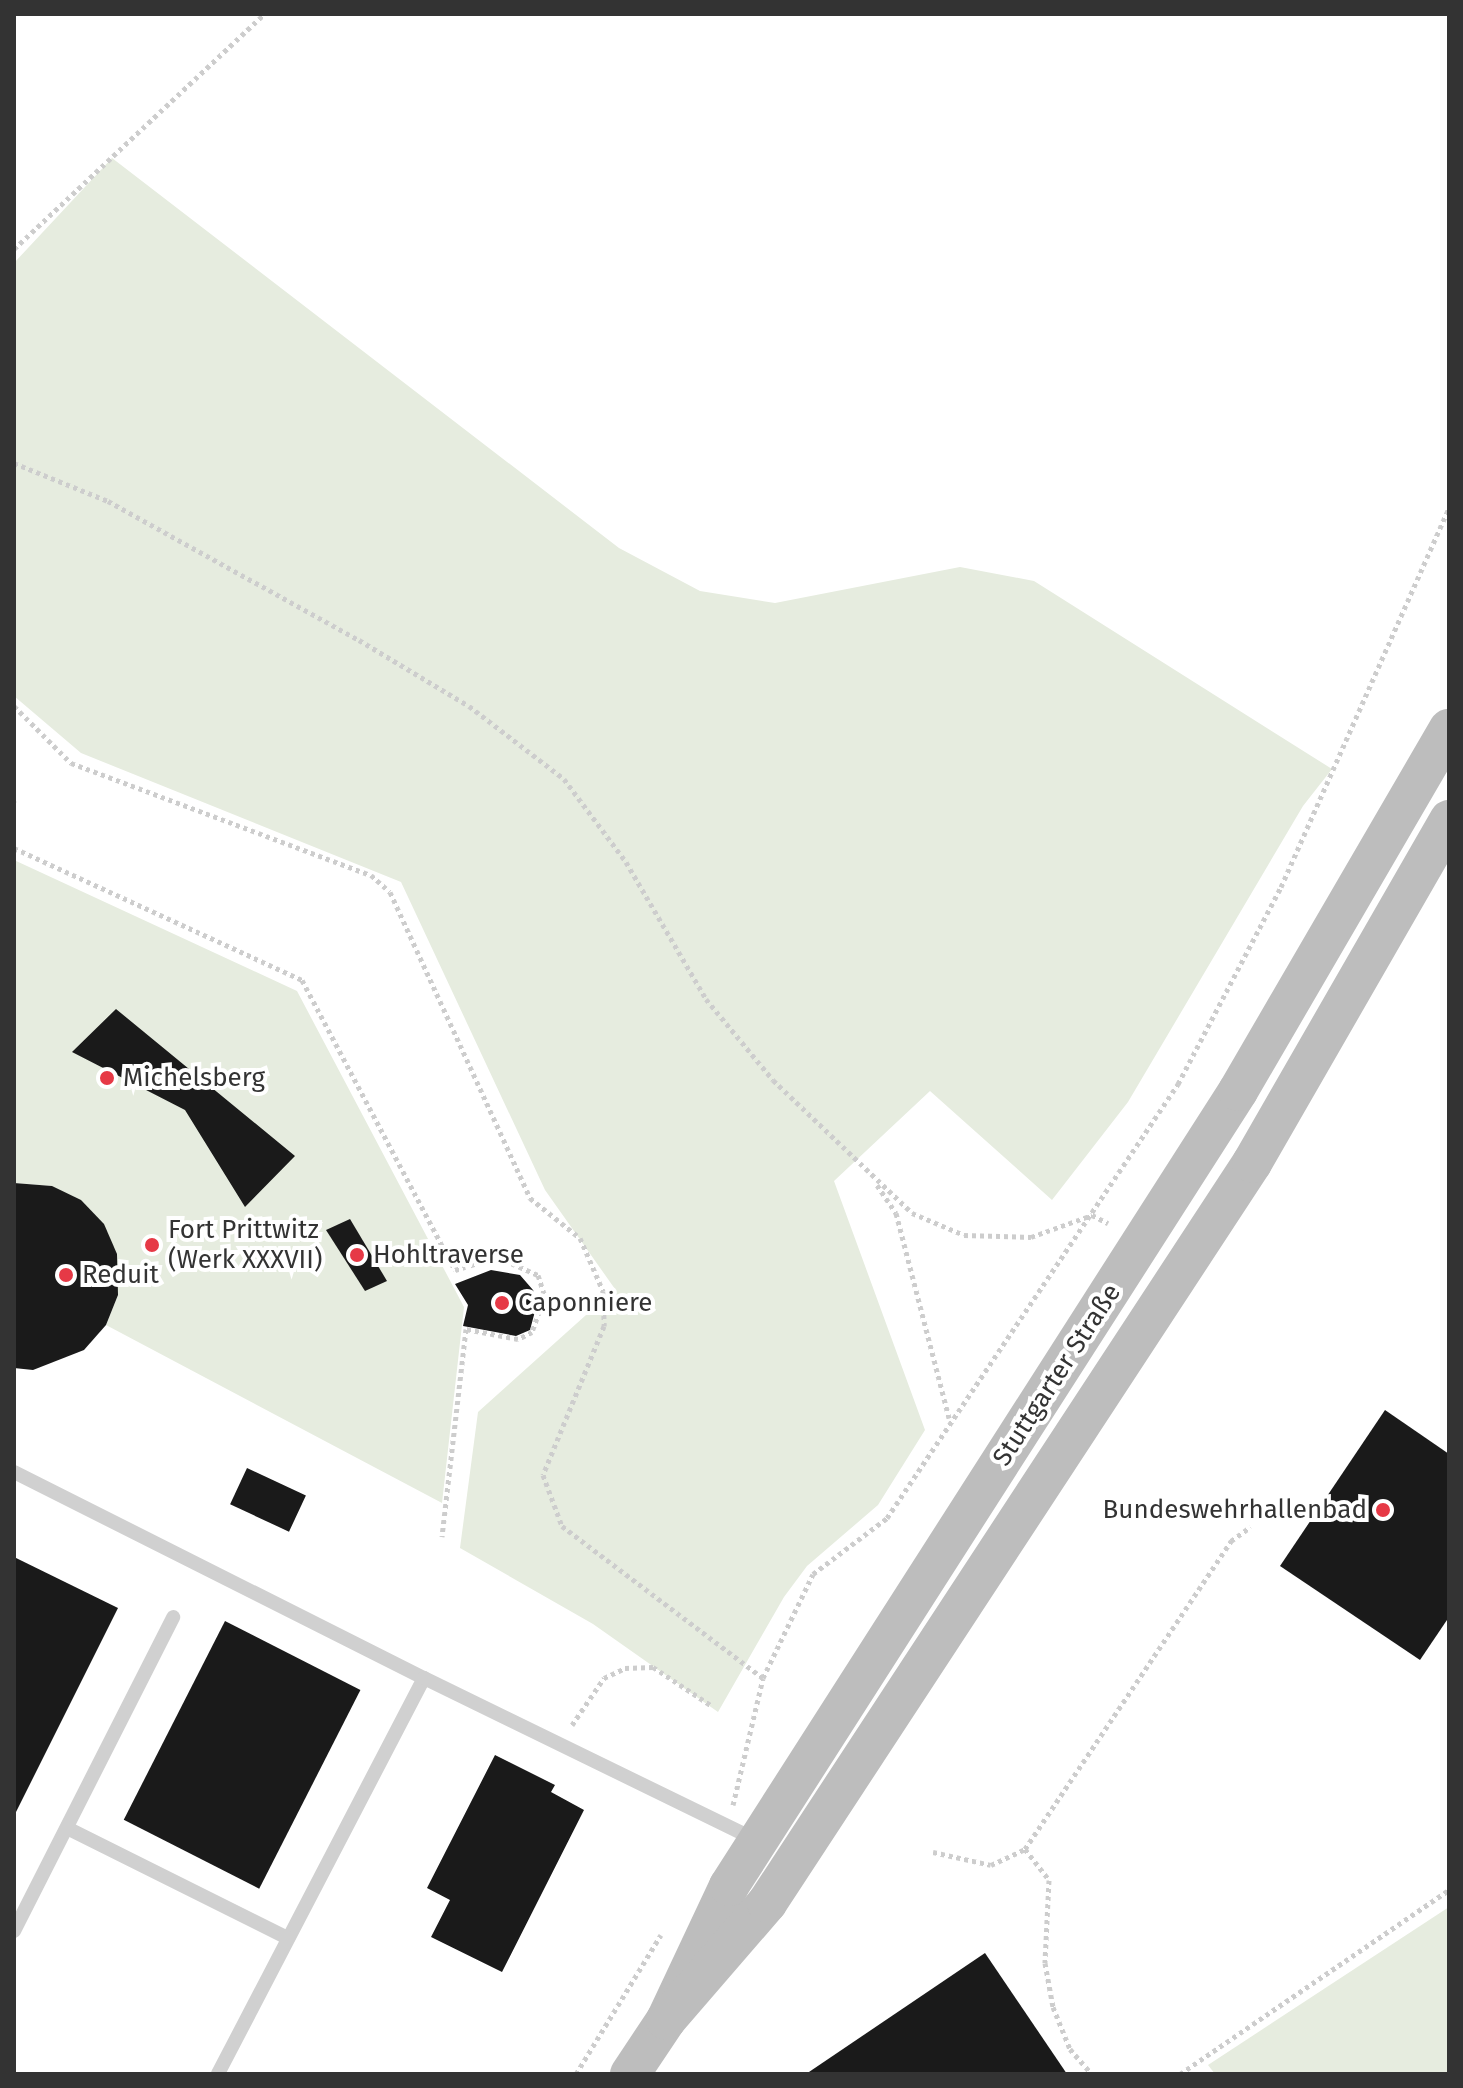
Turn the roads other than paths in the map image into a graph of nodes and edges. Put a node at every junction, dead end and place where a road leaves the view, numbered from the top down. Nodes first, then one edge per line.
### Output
1 (1449, 729) edge
2 (1449, 820) edge
3 (14, 1472) edge
4 (173, 1617) dead end
5 (424, 1678) junction
6 (67, 1828) junction
7 (743, 1834) junction
8 (14, 1931) edge
9 (288, 1938) junction
10 (666, 2020) junction
11 (218, 2074) edge
12 (630, 2074) edge

1 - 7 main road, Stuttgarter Straße
2 - 10 main road, Stuttgarter Straße
3 - 5 lane
4 - 6 lane
5 - 7 lane
5 - 9 lane
6 - 8 lane
6 - 9 lane
7 - 10 main road, Stuttgarter Straße
9 - 11 lane
10 - 12 main road, Stuttgarter Straße

